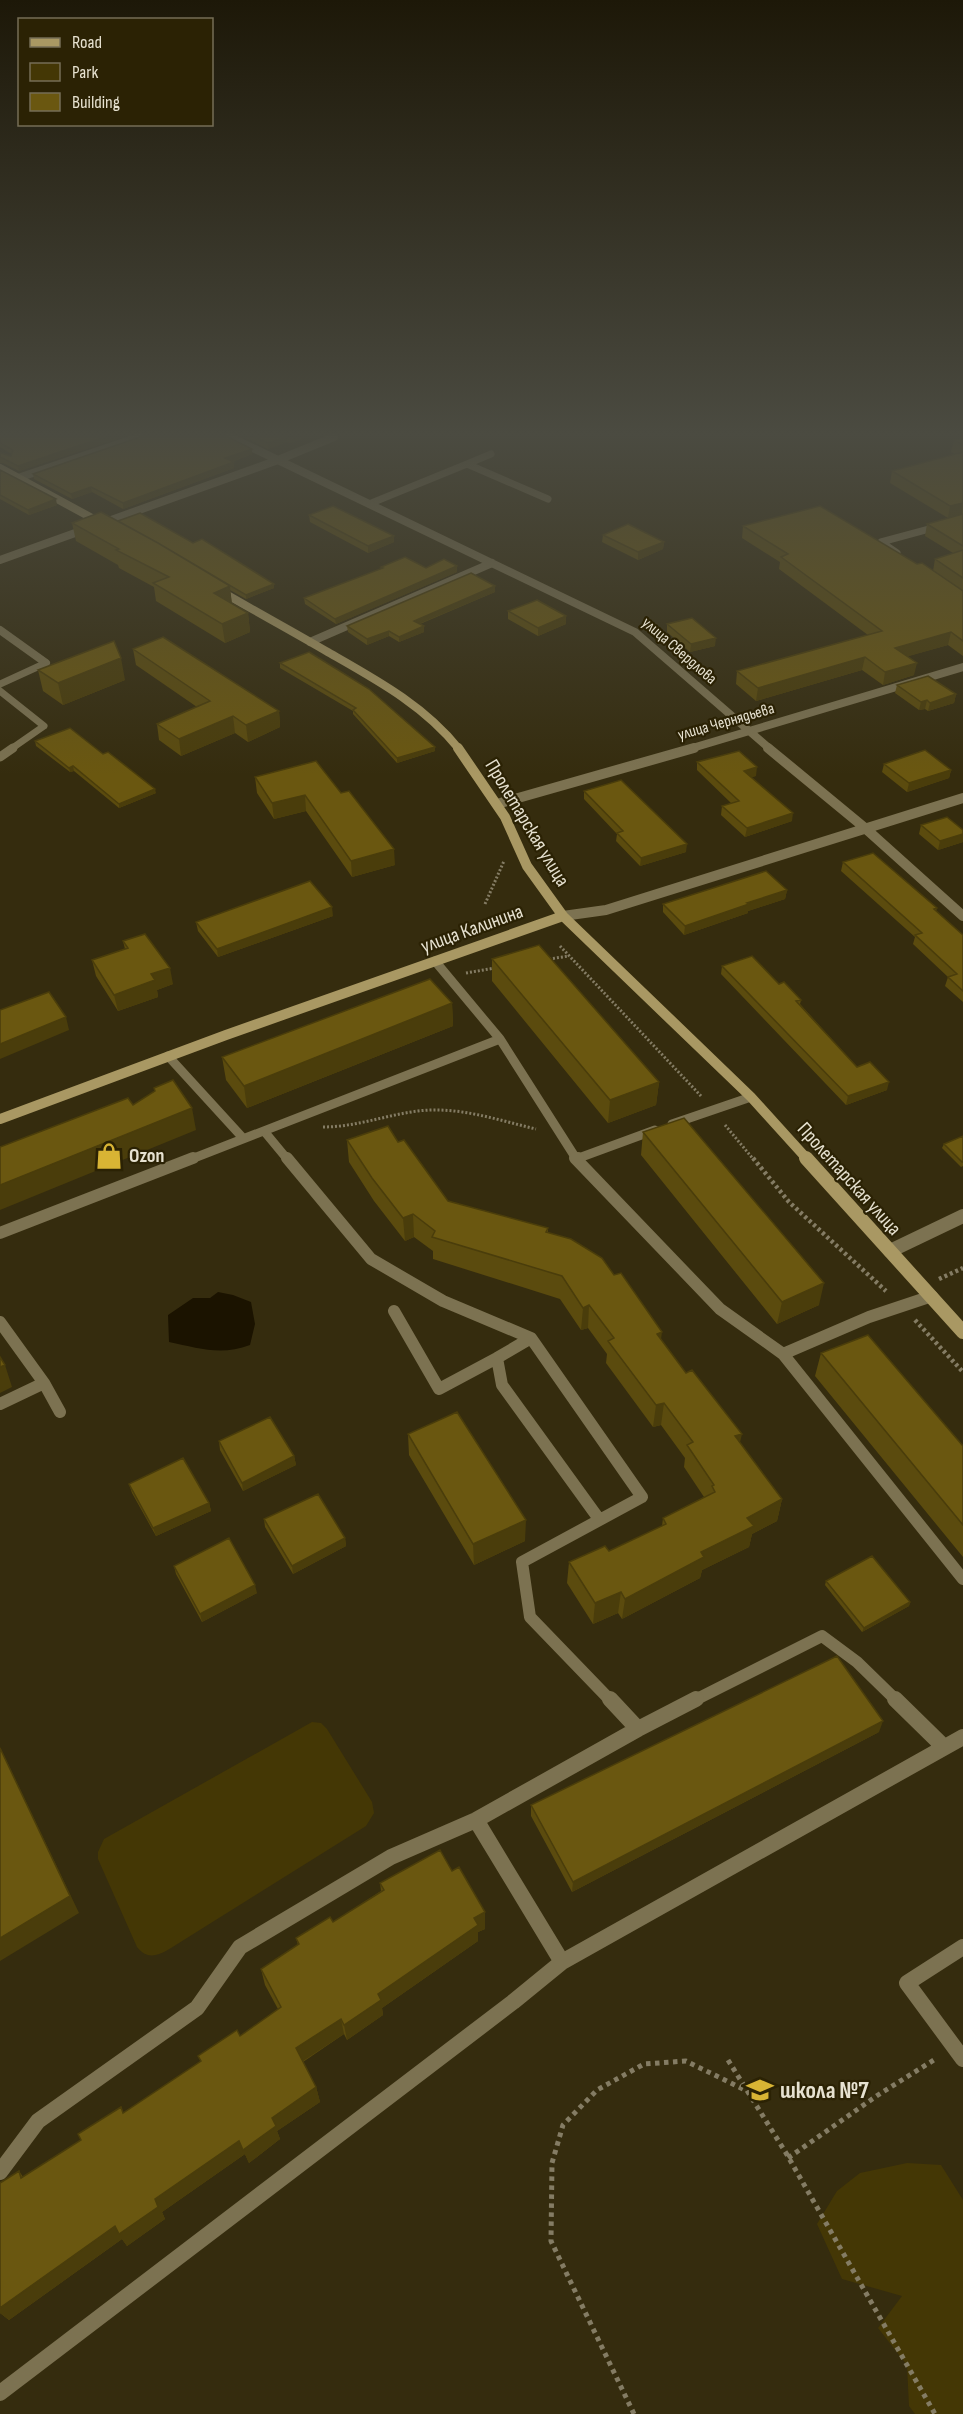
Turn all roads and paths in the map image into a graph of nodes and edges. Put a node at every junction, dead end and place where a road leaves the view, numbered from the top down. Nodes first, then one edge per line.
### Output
1 (28, 550) edge
2 (464, 550) edge
3 (892, 550) edge
4 (0, 560) edge
5 (908, 561) edge
6 (492, 563) junction
7 (212, 586) edge
8 (0, 630) edge
9 (310, 642) junction
10 (46, 663) joint
11 (963, 667) edge
12 (0, 684) edge
13 (0, 691) edge
14 (749, 732) junction
15 (0, 757) edge
16 (963, 798) edge
17 (497, 804) junction
18 (865, 828) junction
19 (515, 838) junction
20 (485, 904) dead end
21 (563, 916) junction
22 (963, 916) edge
23 (560, 946) dead end
24 (569, 956) junction
25 (545, 960) edge
26 (435, 961) junction
27 (502, 967) edge
28 (448, 976) junction
29 (500, 1039) junction
30 (168, 1056) junction
31 (752, 1097) junction
32 (712, 1109) junction
33 (0, 1119) edge
34 (283, 1124) junction
35 (264, 1131) junction
36 (561, 1135) junction
37 (242, 1137) junction
38 (576, 1159) junction
39 (963, 1216) edge
40 (0, 1233) edge
41 (890, 1251) junction
42 (963, 1268) edge
43 (933, 1281) dead end
44 (932, 1296) junction
45 (902, 1306) junction
46 (394, 1311) dead end
47 (0, 1322) edge
48 (963, 1332) edge
49 (531, 1338) junction
50 (783, 1354) junction
51 (497, 1358) junction
52 (963, 1371) edge
53 (44, 1383) junction
54 (0, 1404) edge
55 (60, 1412) dead end
56 (598, 1519) junction
57 (963, 1579) edge
58 (639, 1729) junction
59 (963, 1737) edge
60 (944, 1747) junction
61 (476, 1820) junction
62 (963, 1947) edge
63 (562, 1962) junction
64 (959, 2053) edge
65 (728, 2060) dead end
66 (747, 2091) junction
67 (788, 2158) junction
68 (0, 2172) edge
69 (0, 2393) edge
70 (634, 2414) edge
71 (935, 2414) edge

1 - 4 street
2 - 6 street, улица Свердлова
3 - 5 lane
6 - 9 street
6 - 14 street, улица Свердлова
7 - 9 street, Пролетарская улица
8 - 10 street
9 - 17 street, Пролетарская улица
10 - 12 lane
11 - 14 street, улица Чернядьева
13 - 15 lane
14 - 17 street, улица Чернядьева
14 - 18 street, улица Свердлова
16 - 18 street, улица Калинина
17 - 19 street, Пролетарская улица
18 - 21 street, улица Калинина
18 - 22 street, улица Свердлова
19 - 20 path
19 - 21 street, Пролетарская улица
21 - 26 street, улица Калинина
21 - 31 street, Пролетарская улица
23 - 24 path
24 - 25 path
24 - 32 path
26 - 28 lane
26 - 30 street, улица Калинина
27 - 28 path
28 - 29 lane
29 - 34 lane
29 - 36 lane
30 - 33 street, улица Калинина
30 - 37 lane
31 - 32 lane
31 - 41 street, Пролетарская улица
32 - 38 lane
32 - 45 path
34 - 35 lane
34 - 36 path
35 - 37 lane
35 - 49 lane
36 - 38 lane
37 - 40 lane
38 - 50 lane
39 - 41 street
41 - 44 street, Пролетарская улица
42 - 43 path
44 - 45 lane
44 - 48 street, Пролетарская улица
45 - 50 lane
45 - 52 path
46 - 51 lane
47 - 53 lane
49 - 51 lane
49 - 56 lane
50 - 57 lane
51 - 56 lane
53 - 54 lane
53 - 55 lane
56 - 58 lane
58 - 60 lane
58 - 61 lane
59 - 60 lane
60 - 63 lane
61 - 63 lane
61 - 68 lane
62 - 64 lane
63 - 69 lane
64 - 67 path
65 - 66 path
66 - 67 path
66 - 70 path
67 - 71 path

